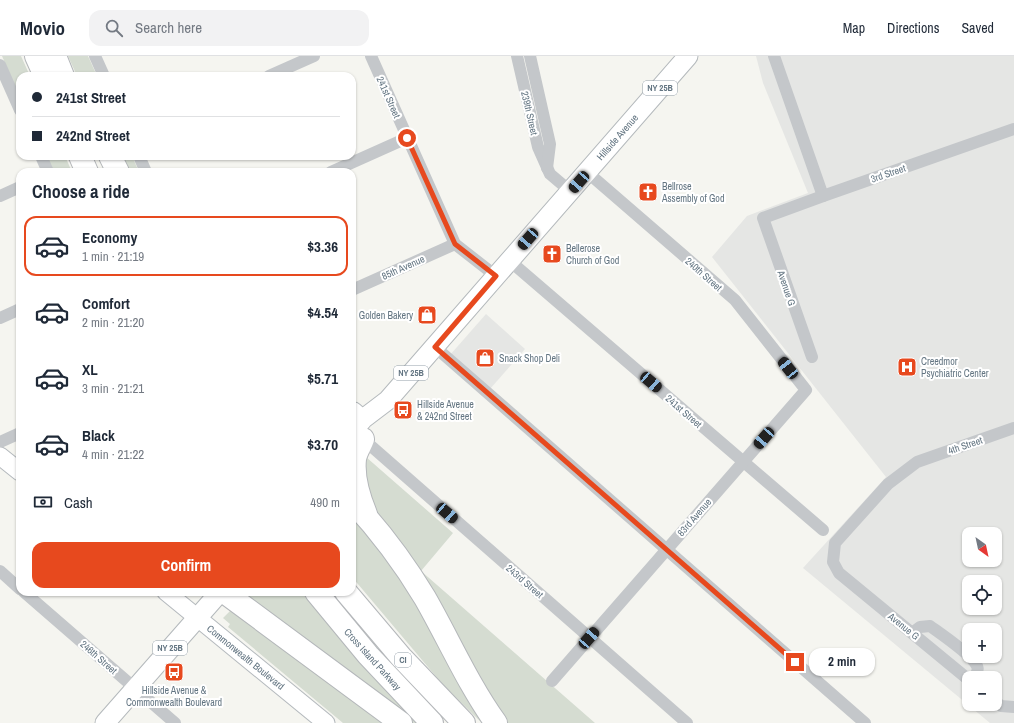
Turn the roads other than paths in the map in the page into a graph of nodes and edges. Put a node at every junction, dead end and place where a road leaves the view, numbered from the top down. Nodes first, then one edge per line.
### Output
1 (36, 56) edge
2 (95, 56) edge
3 (314, 56) edge
4 (371, 56) edge
5 (517, 56) edge
6 (530, 56) edge
7 (688, 56) edge
8 (774, 56) edge
9 (1, 69) edge
10 (58, 71) edge
11 (102, 72) edge
12 (278, 72) edge
13 (16, 101) edge
14 (1014, 129) edge
15 (407, 138) junction
16 (86, 163) edge
17 (97, 168) edge
18 (340, 168) edge
19 (547, 168) junction
20 (587, 172) junction
21 (16, 189) edge
22 (570, 191) junction
23 (0, 196) edge
24 (822, 196) junction
25 (764, 218) joint
26 (455, 244) junction
27 (510, 261) junction
28 (496, 276) junction
29 (356, 288) edge
30 (16, 311) edge
31 (0, 318) edge
32 (435, 347) junction
33 (812, 357) dead end
34 (806, 390) joint
35 (1014, 428) edge
36 (356, 431) edge
37 (16, 435) edge
38 (0, 442) edge
39 (0, 456) edge
40 (743, 462) junction
41 (16, 469) edge
42 (356, 479) edge
43 (356, 505) edge
44 (367, 517) junction
45 (823, 530) dead end
46 (667, 549) junction
47 (0, 571) edge
48 (838, 573) joint
49 (16, 585) edge
50 (29, 596) edge
51 (171, 596) edge
52 (216, 596) edge
53 (229, 596) edge
54 (319, 596) edge
55 (349, 596) edge
56 (197, 617) junction
57 (912, 633) junction
58 (589, 638) junction
59 (977, 671) edge
60 (962, 674) edge
61 (552, 681) dead end
62 (135, 688) junction
63 (1002, 706) edge
64 (1014, 707) edge
65 (104, 723) edge
66 (175, 723) edge
67 (326, 723) edge
68 (401, 723) edge
69 (432, 723) edge
70 (464, 723) edge
71 (496, 723) edge
72 (687, 723) edge
73 (865, 723) edge

1 - 10 highway
2 - 11 street
3 - 12 street
4 - 15 street, 241st Street
5 - 19 street, 239th Street
6 - 19 street, 239th Street
7 - 20 main road, Hillside Avenue / NY 25B
8 - 24 street
9 - 13 street
14 - 24 street, 3rd Street
15 - 18 street
15 - 26 street, 241st Street
16 - 17 highway
19 - 22 street, 239th Street
20 - 22 main road, Hillside Avenue / NY 25B
20 - 34 street, 240th Street
21 - 23 street
22 - 27 main road, Hillside Avenue / NY 25B
24 - 25 street, 3rd Street
25 - 33 street, Avenue G
26 - 28 street, 241st Street
26 - 29 street, 85th Avenue
27 - 28 main road, Hillside Avenue / NY 25B
27 - 40 street, 241st Street
28 - 32 main road, Hillside Avenue / NY 25B
30 - 31 street
32 - 36 main road, Hillside Avenue / NY 25B
32 - 46 street
34 - 40 street, 83rd Avenue
35 - 48 street, 4th Street
36 - 58 street, 243rd Street
37 - 38 street
39 - 41 street
40 - 45 street, 241st Street
40 - 46 street, 83rd Avenue
42 - 44 highway
43 - 44 highway
44 - 71 highway
46 - 58 street, 83rd Avenue
46 - 73 street
47 - 49 street
48 - 57 street, Avenue G
50 - 62 street, 246th Street
51 - 56 street, Commonwealth Boulevard
52 - 56 main road, NY 25B
53 - 68 highway
54 - 69 highway, Cross Island Parkway / CI
55 - 70 highway, CI
56 - 62 main road, NY 25B
56 - 67 street, Commonwealth Boulevard
57 - 59 street
57 - 60 street, Avenue G
58 - 61 street, 83rd Avenue
58 - 72 street, 243rd Street
62 - 65 main road, NY 25B
62 - 66 street, 246th Street
63 - 64 street

